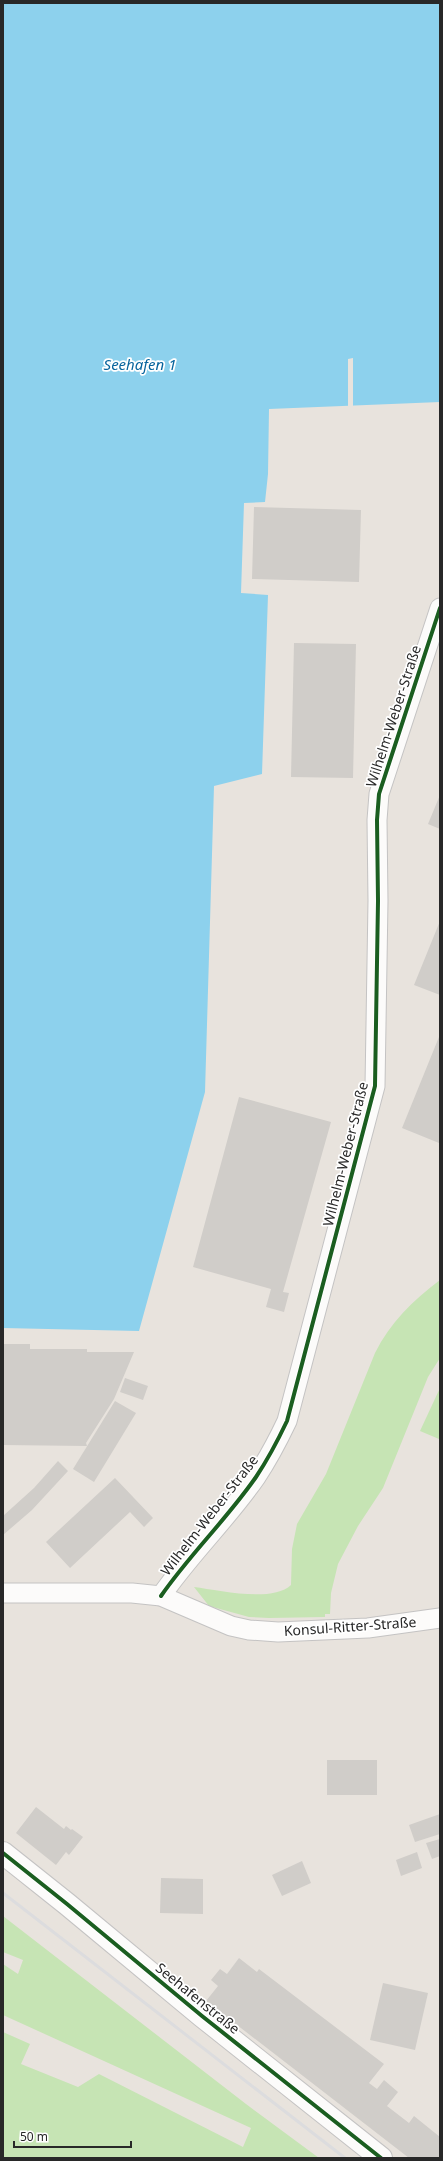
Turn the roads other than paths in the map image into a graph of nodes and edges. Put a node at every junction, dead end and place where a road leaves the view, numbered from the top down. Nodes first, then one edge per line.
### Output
1 (440, 608) edge
2 (3, 1593) edge
3 (161, 1596) junction
4 (440, 1618) edge
5 (3, 1853) edge
6 (381, 2158) edge

1 - 3 street, Wilhelm-Weber-Straße
2 - 3 street, Konsul-Ritter-Straße
3 - 4 street, Konsul-Ritter-Straße
5 - 6 main road, Seehafenstraße

